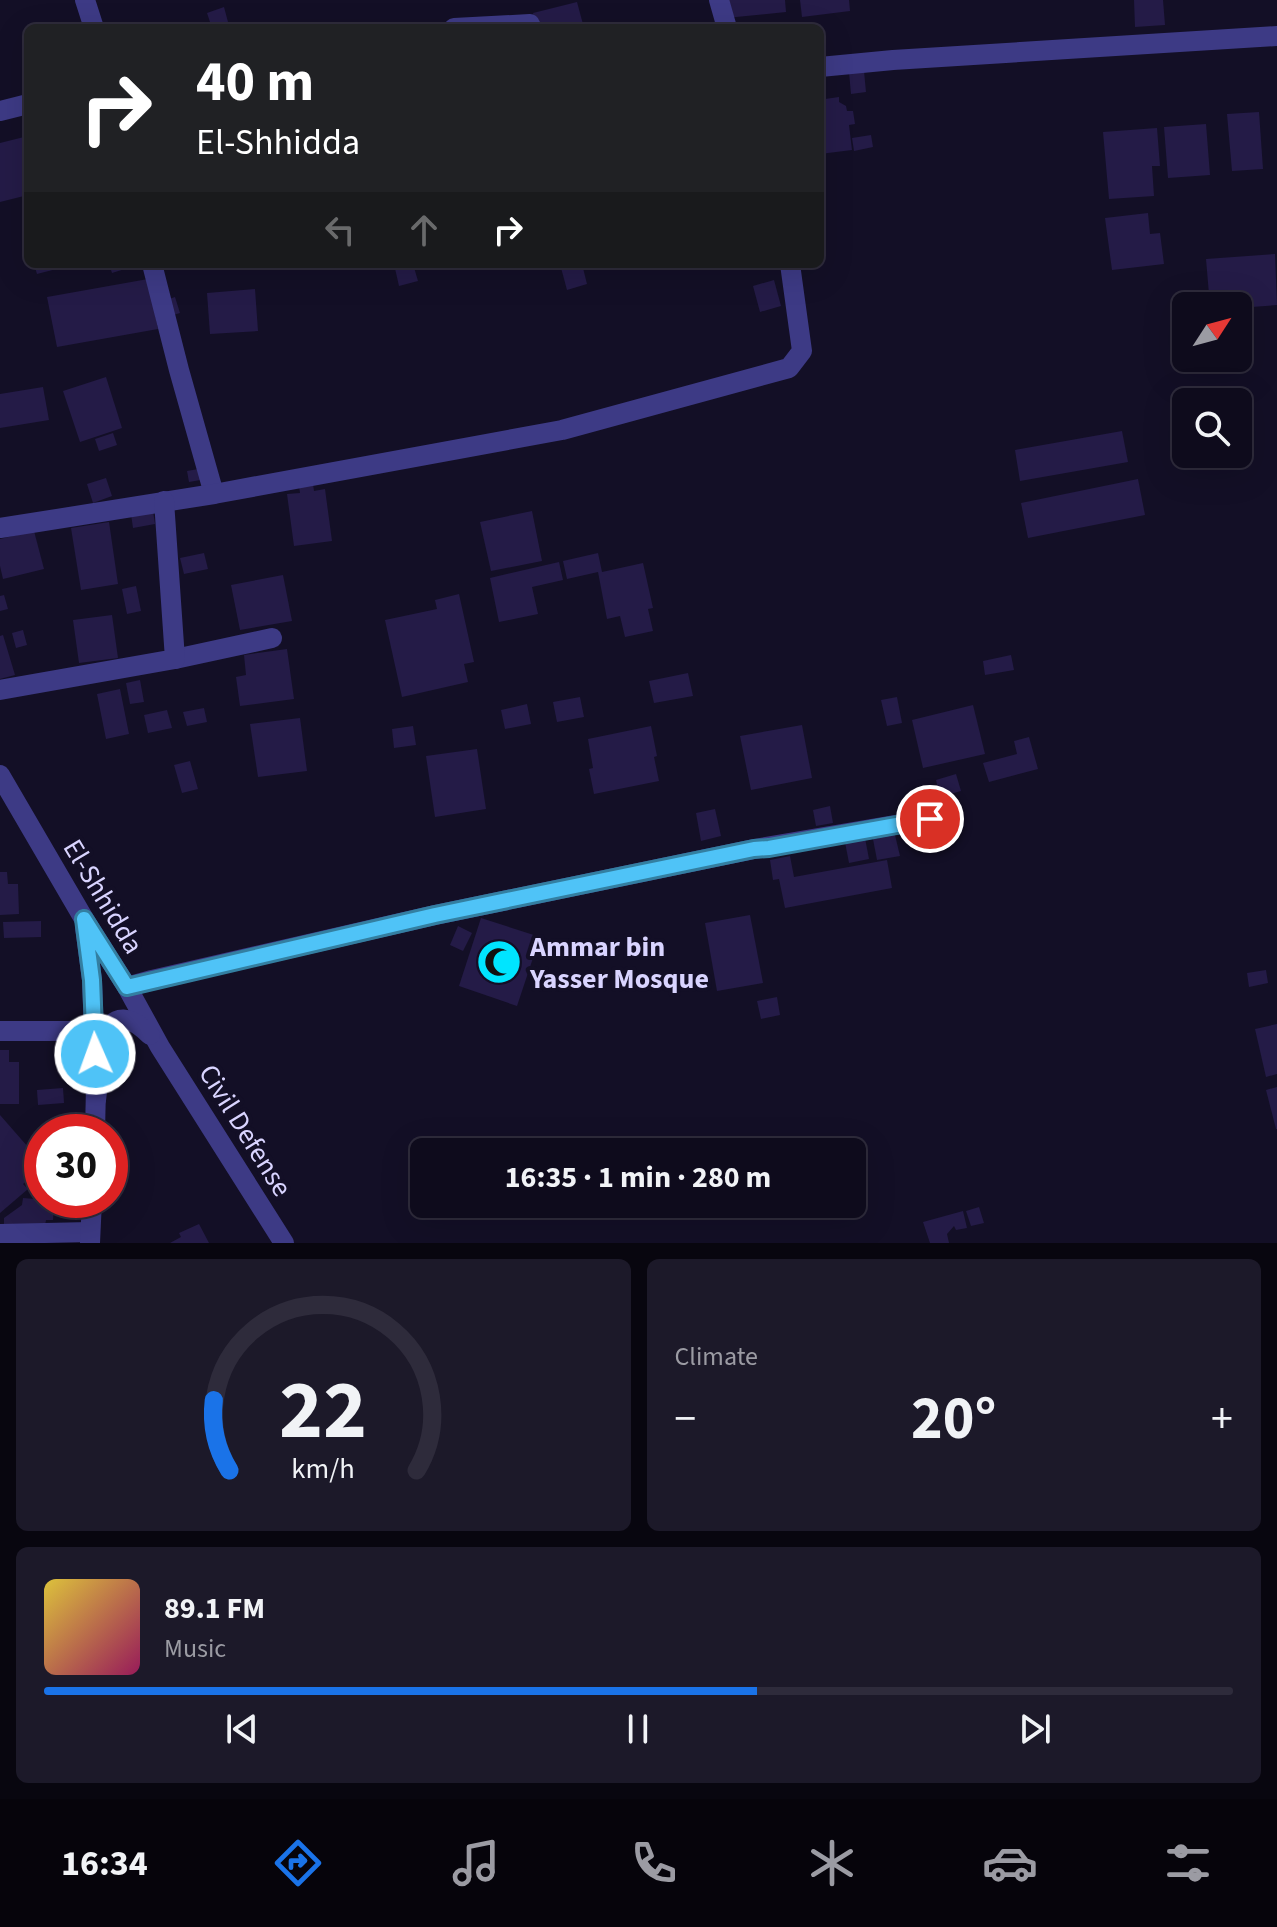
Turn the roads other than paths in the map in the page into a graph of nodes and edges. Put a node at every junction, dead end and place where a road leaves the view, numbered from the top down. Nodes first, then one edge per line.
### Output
1 (85, 0) edge
2 (719, 0) edge
3 (93, 24) edge
4 (726, 24) edge
5 (1277, 36) edge
6 (824, 67) edge
7 (24, 105) edge
8 (0, 111) edge
9 (153, 268) edge
10 (791, 268) edge
11 (214, 494) junction
12 (164, 501) junction
13 (0, 528) edge
14 (272, 638) dead end
15 (175, 659) junction
16 (0, 690) edge
17 (0, 775) edge
18 (930, 819) dead end
19 (84, 919) junction
20 (127, 987) junction
21 (0, 1031) edge
22 (94, 1031) junction
23 (160, 1047) junction
24 (96, 1100) junction
25 (96, 1114) edge
26 (91, 1218) edge
27 (0, 1234) edge
28 (90, 1238) edge
29 (284, 1243) edge

1 - 3 street
2 - 4 street
5 - 6 street
7 - 8 street
9 - 11 street
10 - 11 street
11 - 12 street
12 - 13 street
12 - 15 street
14 - 15 street
15 - 16 street
17 - 19 street, El-Shhidda
18 - 20 street
19 - 20 street, El-Shhidda
19 - 22 street
20 - 23 street, El-Shhidda
21 - 22 street
22 - 24 street
23 - 24 street
23 - 29 street, Civil Defense
24 - 25 street
26 - 28 street
27 - 28 street

